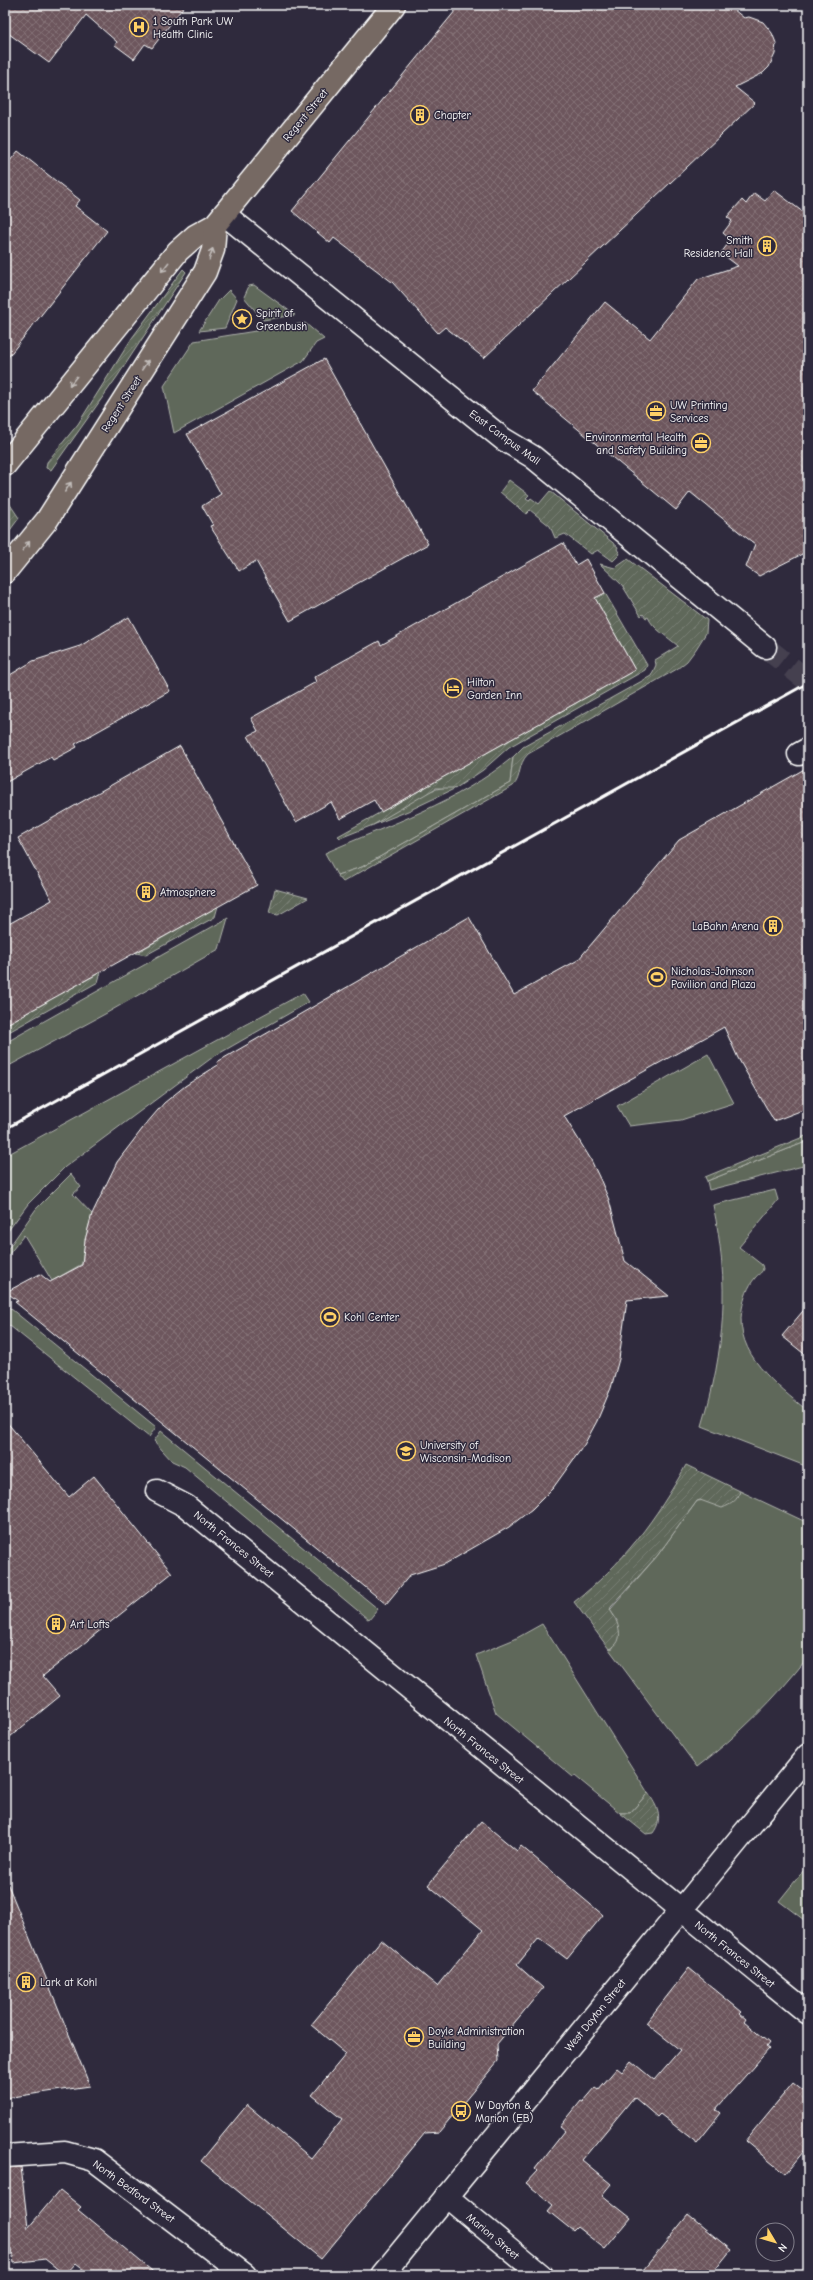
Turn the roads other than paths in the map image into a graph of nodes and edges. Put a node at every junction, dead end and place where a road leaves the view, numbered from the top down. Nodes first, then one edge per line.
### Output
1 (394, 5) edge
2 (220, 219) junction
3 (5, 465) edge
4 (5, 572) edge
5 (765, 647) tunnel mouth
6 (157, 1491) dead end
7 (808, 1755) edge
8 (680, 1910) junction
9 (808, 2013) edge
10 (5, 2156) edge
11 (446, 2196) junction
12 (246, 2275) edge
13 (382, 2275) edge
14 (541, 2275) edge

1 - 2 main road, Regent Street
2 -> 3 main road, Regent Street
4 -> 2 main road, Regent Street
2 - 5 street, East Campus Mall
6 - 8 street, North Frances Street
7 - 8 street, West Dayton Street
8 - 9 street, North Frances Street
8 - 11 street, West Dayton Street
10 - 12 street, North Bedford Street
11 - 13 street, West Dayton Street
11 - 14 street, Marion Street

